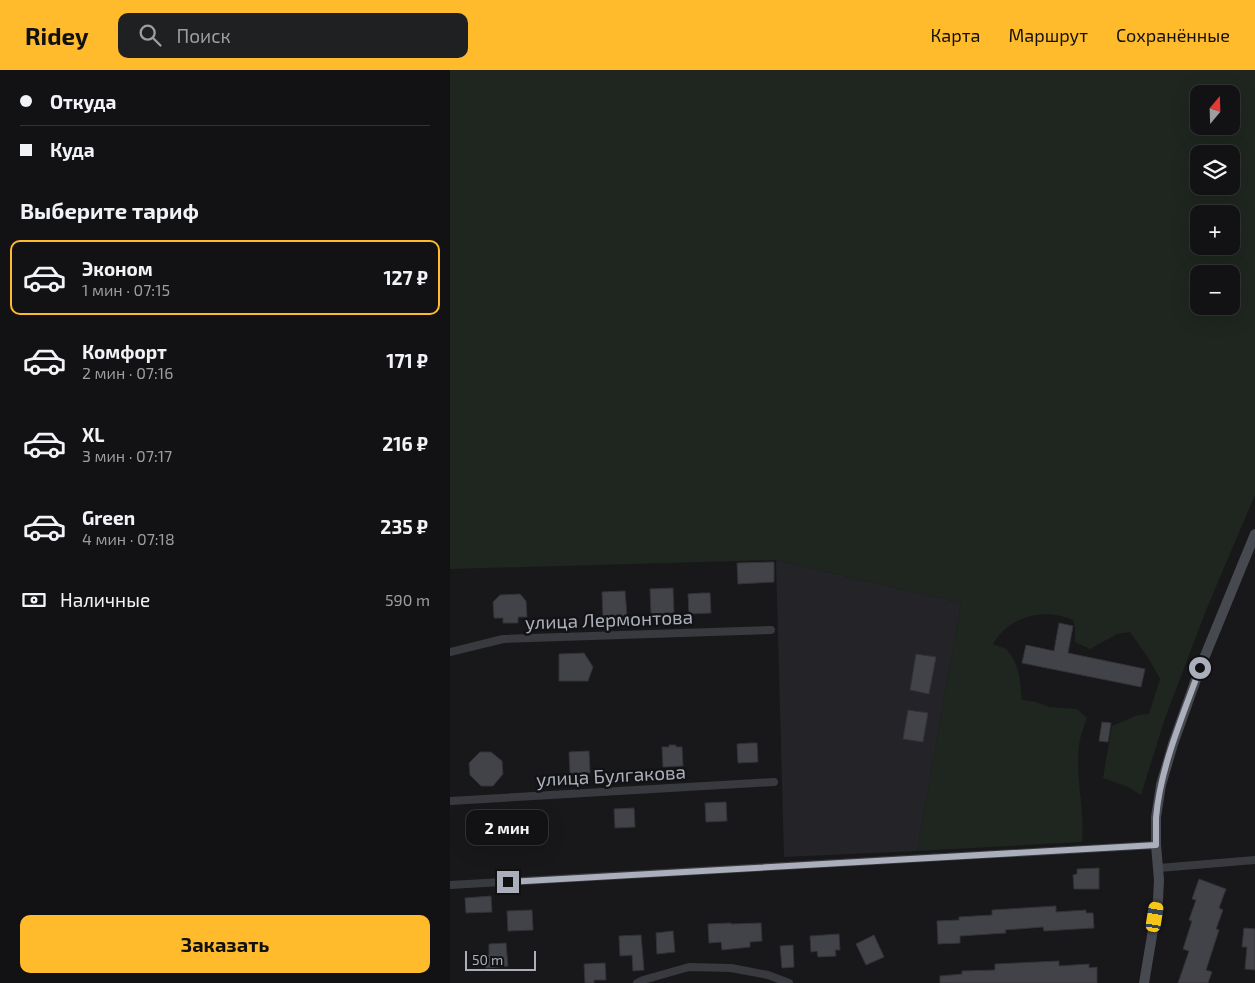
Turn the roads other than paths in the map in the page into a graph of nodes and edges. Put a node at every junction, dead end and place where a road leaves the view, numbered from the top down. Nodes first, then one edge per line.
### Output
1 (1255, 534) edge
2 (771, 630) dead end
3 (450, 652) edge
4 (774, 782) dead end
5 (450, 801) edge
6 (1156, 845) junction
7 (1255, 860) edge
8 (1159, 868) junction
9 (450, 885) edge
10 (637, 983) edge
11 (790, 983) edge
12 (1144, 983) edge

1 - 6 street
2 - 3 street, улица Лермонтова
4 - 5 street, улица Булгакова
6 - 8 street
6 - 9 street
7 - 8 street
8 - 12 street
10 - 11 street

